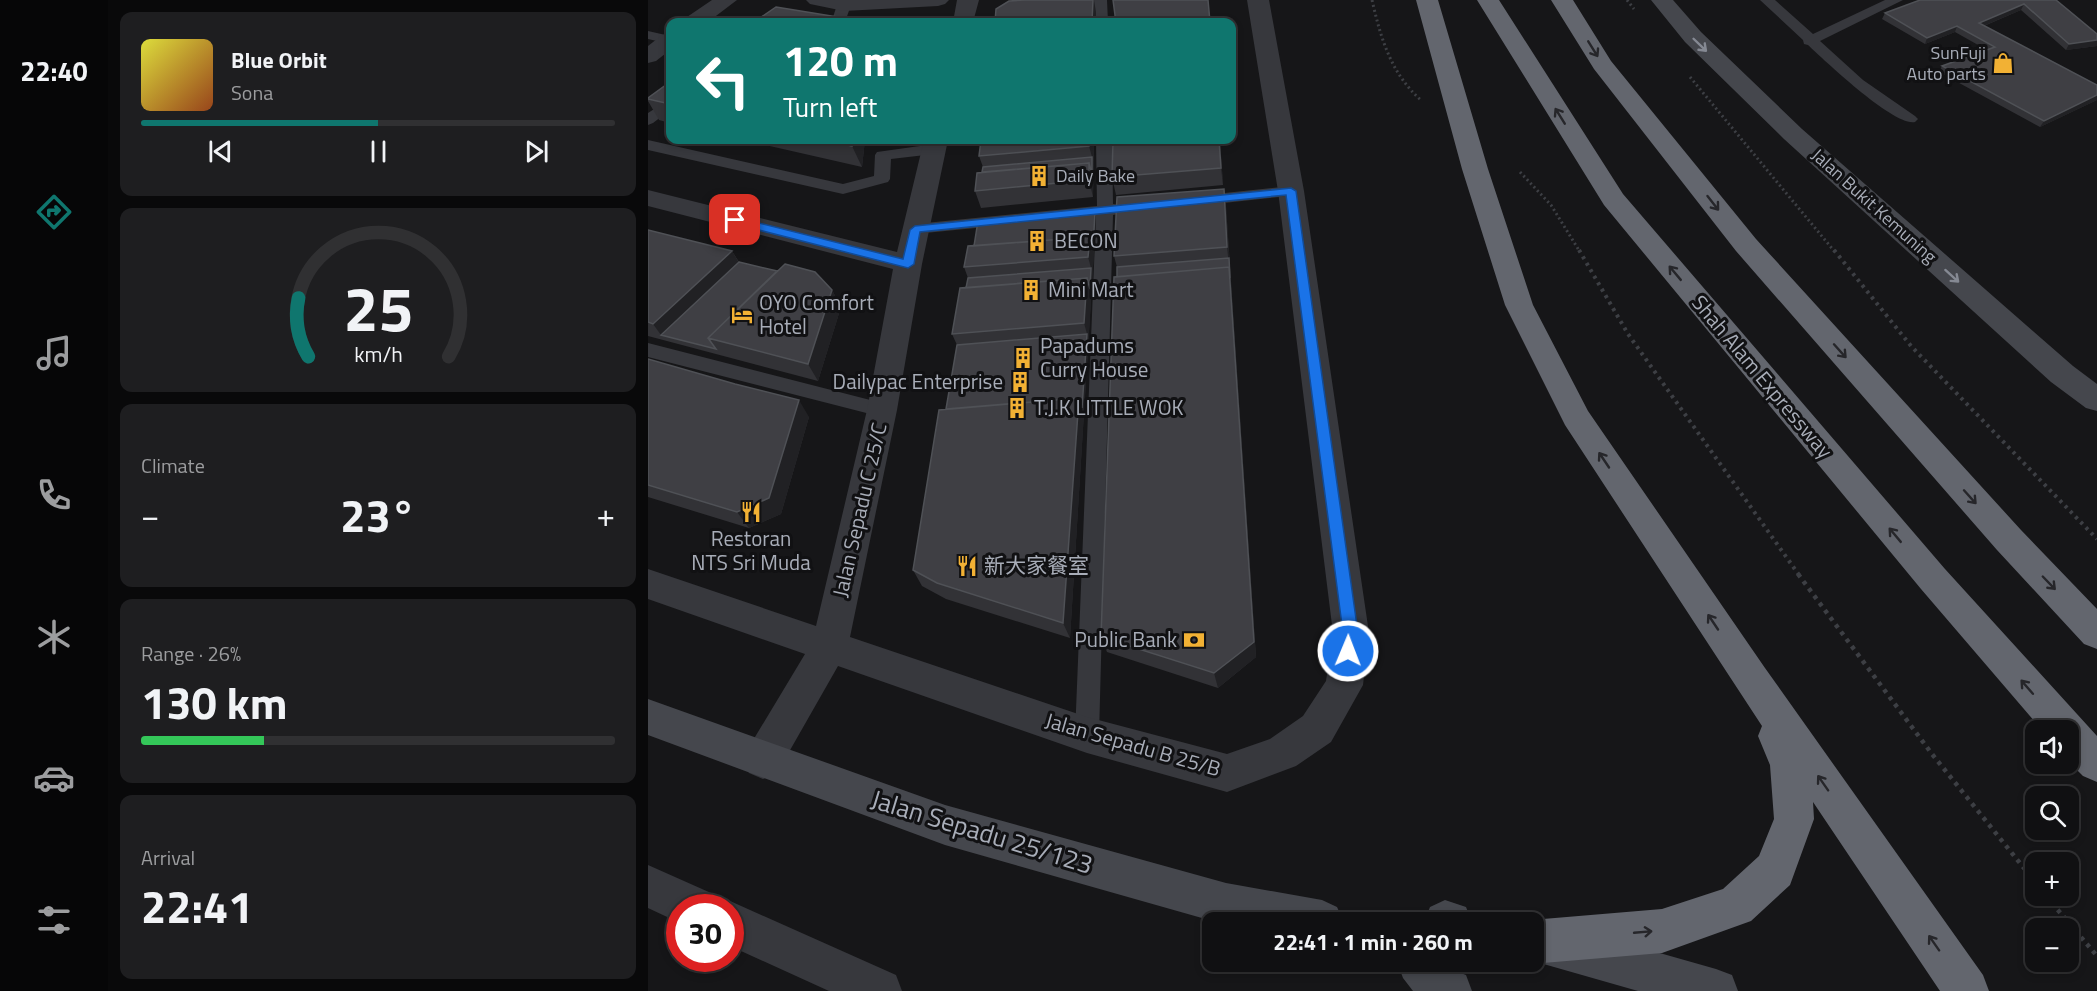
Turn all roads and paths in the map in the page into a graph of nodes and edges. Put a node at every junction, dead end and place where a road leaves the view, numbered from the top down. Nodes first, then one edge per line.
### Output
1 (726, 0) edge
2 (817, 0) edge
3 (938, 0) edge
4 (968, 0) edge
5 (1100, 0) edge
6 (1258, 0) edge
7 (1372, 0) edge
8 (1426, 0) edge
9 (1488, 0) edge
10 (1562, 0) edge
11 (1627, 0) edge
12 (1662, 0) edge
13 (1767, 0) edge
14 (1896, 0) edge
15 (1634, 9) dead end
16 (840, 17) edge
17 (701, 18) edge
18 (779, 18) edge
19 (964, 18) edge
20 (1101, 18) edge
21 (648, 35) edge
22 (666, 39) edge
23 (1809, 40) junction
24 (666, 43) edge
25 (648, 56) edge
26 (1685, 72) dead end
27 (666, 106) edge
28 (1430, 107) dead end
29 (1910, 119) dead end
30 (648, 120) edge
31 (935, 144) edge
32 (1104, 144) edge
33 (648, 145) edge
34 (884, 147) edge
35 (1520, 172) dead end
36 (1291, 191) junction
37 (648, 198) edge
38 (1175, 203) edge
39 (1128, 208) edge
40 (1105, 210) junction
41 (915, 230) junction
42 (908, 264) junction
43 (648, 350) edge
44 (2097, 400) edge
45 (882, 411) junction
46 (2097, 539) edge
47 (648, 584) edge
48 (2097, 633) edge
49 (829, 648) junction
50 (1752, 680) junction
51 (648, 717) edge
52 (2056, 720) edge
53 (1087, 735) junction
54 (2079, 744) edge
55 (763, 760) junction
56 (2097, 763) edge
57 (2025, 870) edge
58 (648, 886) edge
59 (666, 894) edge
60 (2054, 906) edge
61 (1269, 912) edge
62 (744, 929) edge
63 (1544, 940) edge
64 (1544, 942) edge
65 (2097, 956) edge
66 (1427, 972) edge
67 (880, 991) edge
68 (1450, 991) edge
69 (1716, 991) edge
70 (1967, 991) edge

1 - 17 street
2 - 16 street
3 - 16 street
4 - 19 street
5 - 20 lane
6 - 36 street, Jalan Sepadu B 25/B
7 - 28 path
50 -> 8 highway
52 -> 9 highway, Shah Alam Expressway
10 -> 48 highway
11 - 15 path
12 -> 44 main road, Jalan Bukit Kemuning
13 - 23 lane
14 - 23 lane
16 - 18 lane
21 - 22 lane
23 - 29 lane
24 - 25 street
26 - 46 path
27 - 30 lane
31 - 34 lane
31 - 41 street, Jalan Sepadu C 25/C
32 - 40 lane
33 - 34 lane
35 - 57 path
36 - 38 lane
36 - 53 street, Jalan Sepadu B 25/B
37 - 42 street
39 - 40 lane
40 - 41 lane
40 - 53 lane
41 - 42 street, Jalan Sepadu C 25/C
42 - 45 street, Jalan Sepadu C 25/C
43 - 45 lane
45 - 49 street, Jalan Sepadu C 25/C
47 - 49 street, Jalan Sepadu B 25/B
49 - 53 street, Jalan Sepadu B 25/B
49 - 55 street, Jalan Sepadu C 25/C
63 -> 50 highway
70 -> 50 highway
51 - 55 main road, Jalan Sepadu 25/123
54 - 56 highway, Shah Alam Expressway
55 - 61 main road, Jalan Sepadu 25/123
58 - 59 street
60 - 65 path
62 - 67 street
64 - 69 main road
66 - 68 main road

